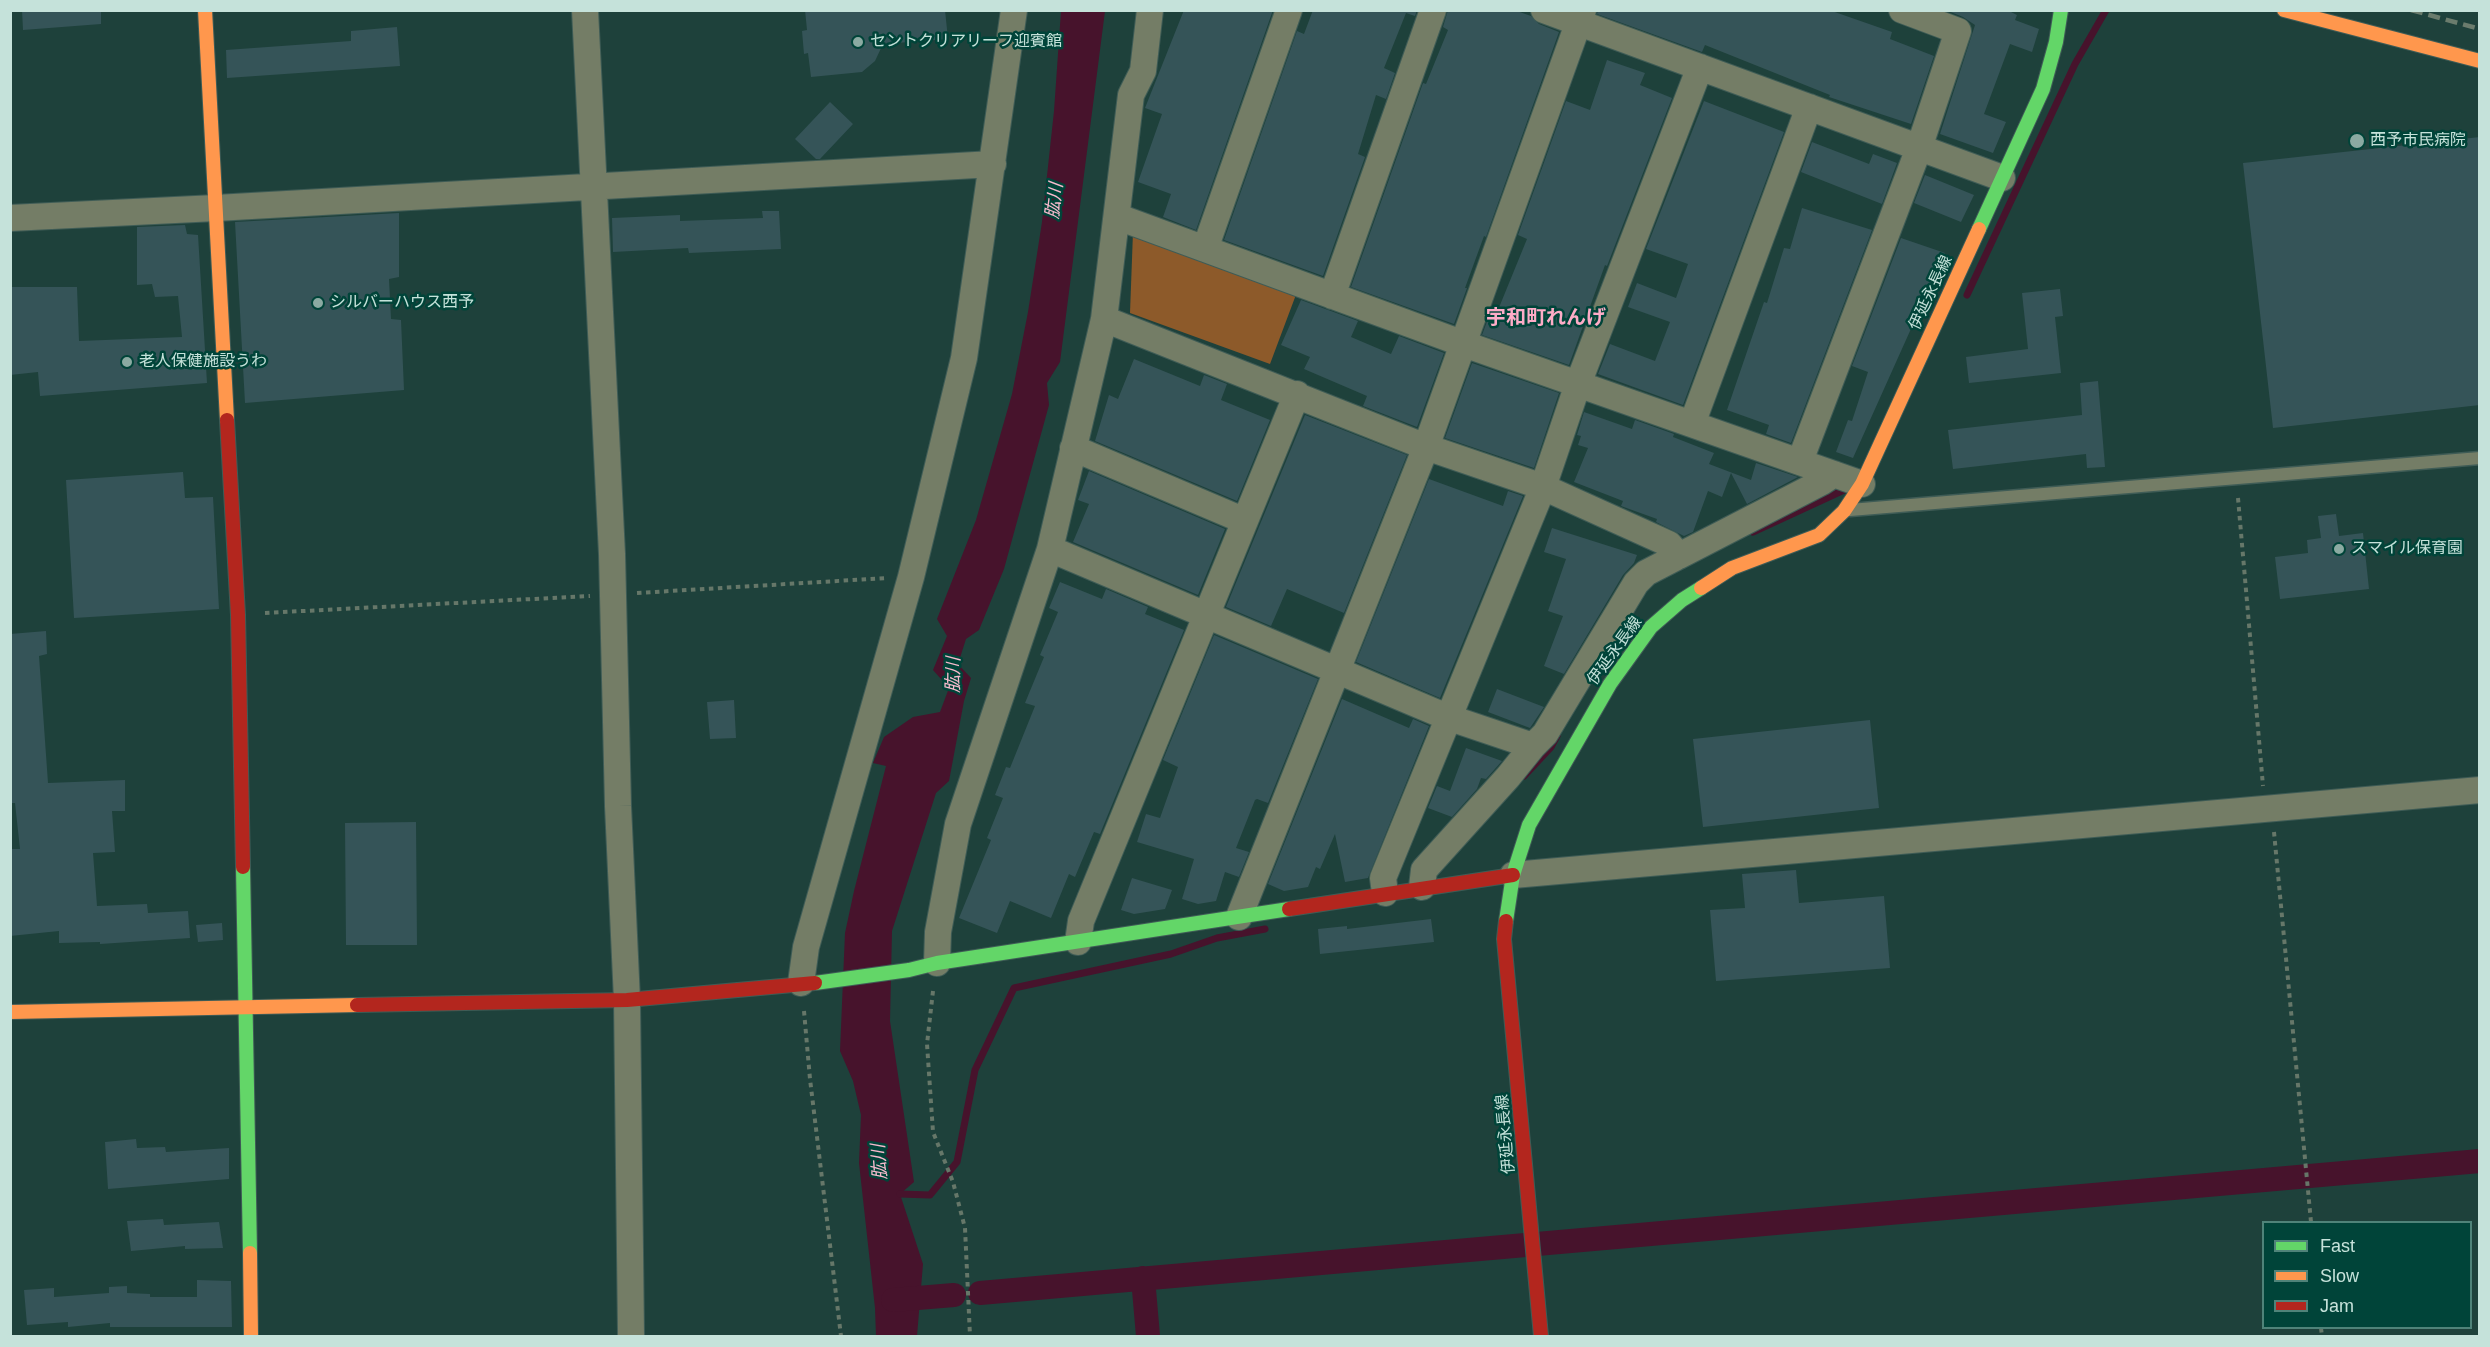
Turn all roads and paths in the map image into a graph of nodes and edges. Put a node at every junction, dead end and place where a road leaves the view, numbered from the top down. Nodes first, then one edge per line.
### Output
1 (205, 10) edge
2 (585, 10) edge
3 (1014, 10) edge
4 (1150, 10) edge
5 (1289, 10) edge
6 (1434, 10) edge
7 (1544, 10) edge
8 (1902, 10) edge
9 (2061, 10) edge
10 (2284, 10) edge
11 (1581, 17) edge
12 (2480, 61) edge
13 (1700, 68) junction
14 (1809, 107) junction
15 (1919, 147) junction
16 (993, 164) junction
17 (2002, 178) junction
18 (594, 187) junction
19 (216, 208) junction
20 (1118, 217) junction
21 (10, 218) edge
22 (1204, 249) junction
23 (1332, 296) junction
24 (1104, 318) junction
25 (1464, 344) junction
26 (1578, 384) junction
27 (1297, 394) junction
28 (1692, 424) junction
29 (1426, 447) junction
30 (1073, 448) junction
31 (2480, 458) edge
32 (1800, 461) junction
33 (1834, 474) junction
34 (1862, 484) junction
35 (1543, 487) junction
36 (2238, 498) dead end
37 (1844, 511) junction
38 (1245, 521) junction
39 (1050, 549) junction
40 (1679, 556) junction
41 (911, 577) junction
42 (612, 594) junction
43 (238, 615) junction
44 (1206, 616) junction
45 (1335, 671) junction
46 (1447, 717) junction
47 (1533, 746) junction
48 (2480, 790) edge
49 (2268, 807) junction
50 (1513, 875) junction
51 (1422, 887) junction
52 (1385, 893) junction
53 (1239, 917) junction
54 (1078, 942) junction
55 (937, 963) junction
56 (807, 983) junction
57 (627, 1000) junction
58 (245, 1007) junction
59 (10, 1012) edge
60 (2311, 1221) edge
61 (251, 1336) edge
62 (631, 1336) edge
63 (841, 1336) edge
64 (970, 1336) edge
65 (1541, 1336) edge

1 - 19 street
2 - 18 street
3 - 16 street
4 - 20 street
5 - 22 street
6 - 23 street
7 - 11 street
8 - 15 street
9 - 17 street, 伊延永長線
10 - 12 street
11 - 13 street
11 - 25 street
13 - 14 street
13 - 26 street
14 - 15 street
14 - 28 street
15 - 17 street
15 - 32 street
16 - 18 street
16 - 41 street
17 - 34 street, 伊延永長線
18 - 19 street
18 - 42 street
19 - 21 street
19 - 43 street
20 - 22 street
20 - 24 street
22 - 23 street
23 - 25 street
24 - 27 street
24 - 30 street
25 - 26 street
25 - 29 street
26 - 28 street
26 - 35 street
27 - 29 street
27 - 38 street
28 - 32 street
29 - 35 street
29 - 45 street
30 - 38 street
30 - 39 street
31 - 37 lane
32 - 33 street
33 - 34 street
33 - 40 street
34 - 37 street, 伊延永長線
35 - 40 street
35 - 46 street
36 - 49 path
37 - 50 street, 伊延永長線
38 - 44 street
39 - 44 street
39 - 55 street
40 - 47 street
41 - 42 path
41 - 56 street
42 - 43 path
42 - 57 street
43 - 58 street
44 - 45 street
44 - 54 street
45 - 46 street
45 - 53 street
46 - 47 street
46 - 52 street
47 - 51 street
48 - 49 street
49 - 50 street
49 - 60 path
50 - 51 street
50 - 65 street, 伊延永長線
51 - 52 street
52 - 53 street
53 - 54 street
54 - 55 street
55 - 56 street
55 - 64 path
56 - 57 street
56 - 63 path
57 - 58 street
57 - 62 street
58 - 59 street
58 - 61 street

